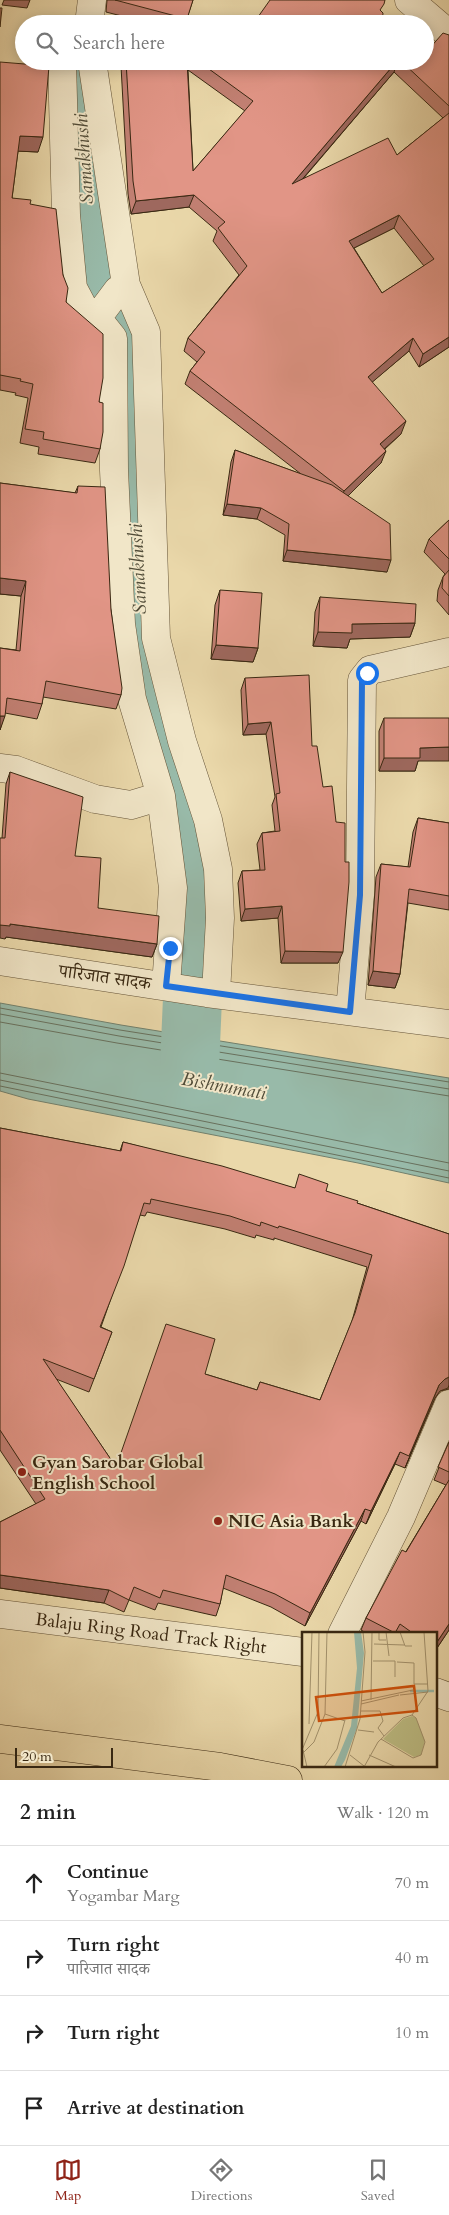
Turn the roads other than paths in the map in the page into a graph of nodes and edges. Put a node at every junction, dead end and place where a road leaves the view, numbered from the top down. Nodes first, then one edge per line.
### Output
1 (92, 0) edge
2 (409, 0) edge
3 (90, 15) edge
4 (427, 15) edge
5 (434, 21) edge
6 (449, 34) edge
7 (62, 70) edge
8 (93, 70) edge
9 (122, 288) junction
10 (99, 315) junction
11 (449, 652) edge
12 (0, 768) edge
13 (161, 796) junction
14 (0, 961) edge
15 (168, 987) junction
16 (212, 993) junction
17 (350, 1012) junction
18 (449, 1024) edge
19 (449, 1404) edge
20 (0, 1614) edge
21 (343, 1632) edge
22 (302, 1652) edge
23 (436, 1692) edge
24 (449, 1697) edge
25 (0, 1739) edge
26 (288, 1780) edge

1 - 3 street
2 - 4 street
5 - 6 street
7 - 10 street
8 - 9 street
9 - 10 street
9 - 16 street
10 - 13 street
11 - 17 street
12 - 13 street
13 - 15 street
14 - 15 street, पारिजात सादक
15 - 16 street, पारिजात सादक
16 - 17 street, पारिजात सादक
17 - 18 street, पारिजात सादक
19 - 21 street
20 - 22 street, Balaju Ring Road Track Right
23 - 24 street
25 - 26 highway

